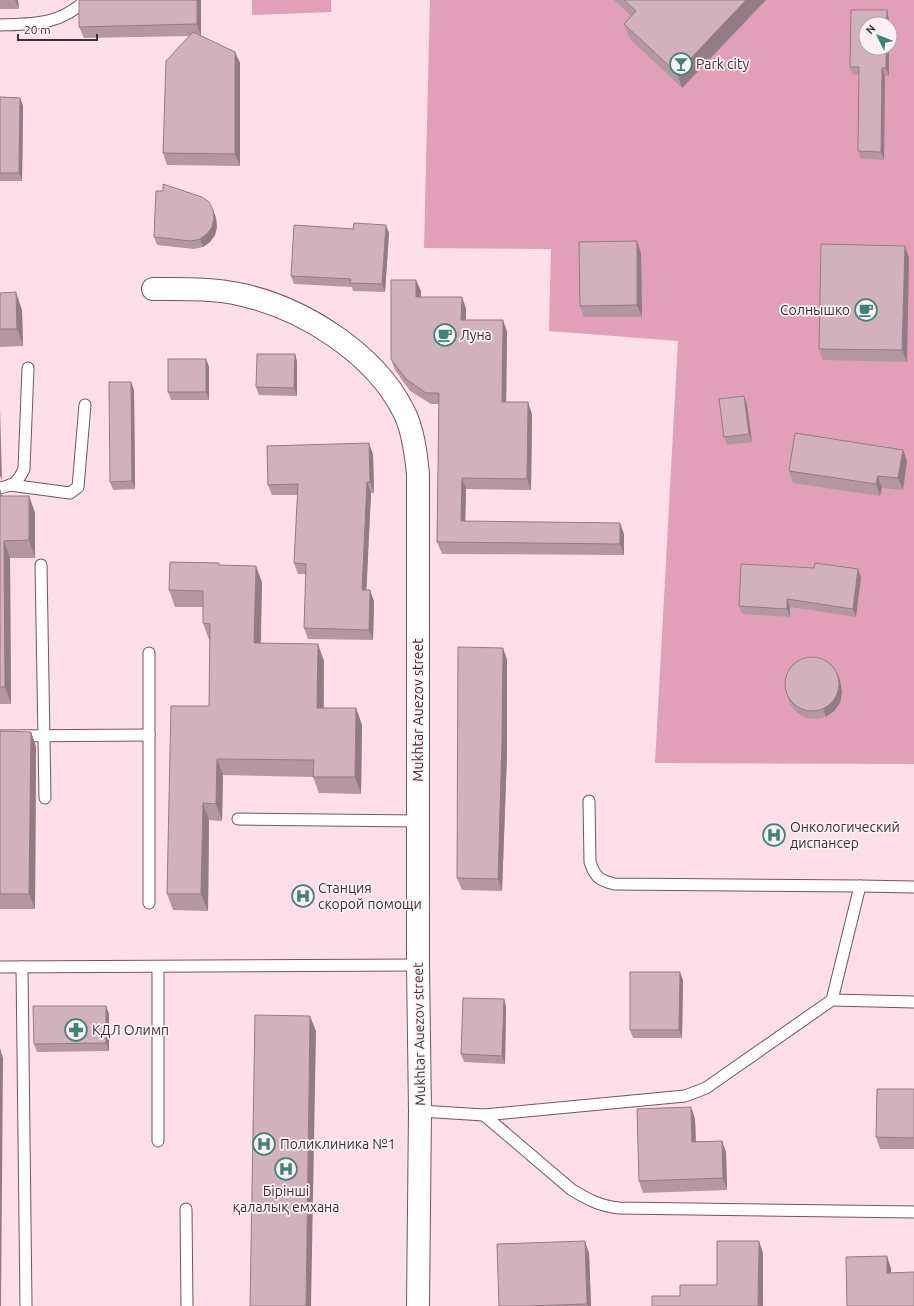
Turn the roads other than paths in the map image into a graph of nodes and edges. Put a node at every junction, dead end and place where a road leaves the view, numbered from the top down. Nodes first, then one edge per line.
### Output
1 (86, 0) edge
2 (0, 25) edge
3 (152, 289) dead end
4 (28, 368) dead end
5 (85, 405) dead end
6 (5, 486) edge
7 (40, 565) dead end
8 (149, 653) dead end
9 (43, 735) junction
10 (149, 735) junction
11 (0, 736) edge
12 (45, 798) dead end
13 (589, 801) dead end
14 (238, 819) dead end
15 (418, 822) junction
16 (860, 886) junction
17 (914, 887) edge
18 (149, 904) dead end
19 (418, 965) junction
20 (158, 966) junction
21 (0, 967) edge
22 (22, 967) junction
23 (832, 1000) junction
24 (914, 1002) edge
25 (420, 1111) junction
26 (484, 1115) junction
27 (158, 1141) dead end
28 (186, 1209) dead end
29 (914, 1212) edge
30 (26, 1306) edge
31 (187, 1306) edge
32 (418, 1306) edge

1 - 2 lane
3 - 15 street, Mukhtar Auezov street
4 - 6 lane
5 - 6 lane
7 - 9 lane
8 - 10 lane
9 - 10 lane
9 - 11 lane
9 - 12 lane
10 - 18 lane
13 - 16 lane
14 - 15 lane
15 - 19 street, Mukhtar Auezov street
16 - 17 lane
16 - 23 lane
19 - 20 lane
19 - 25 street, Mukhtar Auezov street
20 - 22 lane
20 - 27 lane
21 - 22 lane
22 - 30 lane
23 - 24 lane
23 - 26 lane
25 - 26 lane
25 - 32 street, Mukhtar Auezov street
26 - 29 lane
28 - 31 lane

